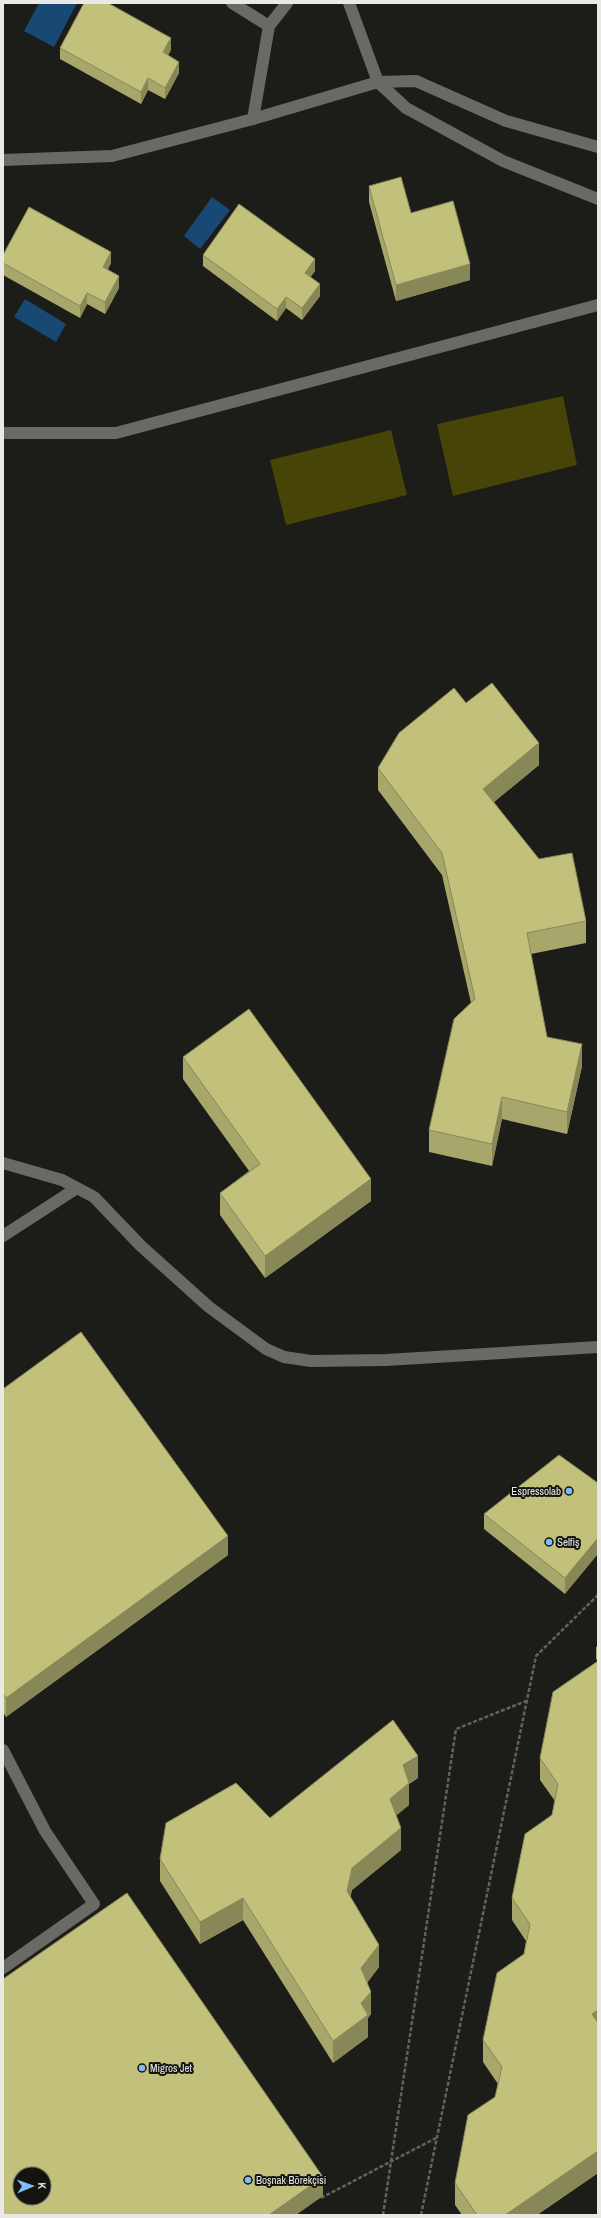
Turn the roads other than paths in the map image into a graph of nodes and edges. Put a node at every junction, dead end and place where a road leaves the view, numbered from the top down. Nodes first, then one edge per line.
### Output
1 (232, 3) edge
2 (287, 3) edge
3 (349, 3) edge
4 (270, 26) junction
5 (378, 82) junction
6 (253, 119) junction
7 (598, 147) edge
8 (3, 160) edge
9 (598, 199) edge
10 (598, 305) edge
11 (3, 433) edge
12 (3, 1163) edge
13 (77, 1188) junction
14 (3, 1236) edge
15 (598, 1347) edge
16 (3, 1750) edge
17 (3, 1968) edge

1 - 4 street
2 - 4 street
3 - 5 street
4 - 6 street
5 - 6 street
5 - 7 street
5 - 9 street
6 - 8 street
10 - 11 street
12 - 13 street
13 - 14 street
13 - 15 street
16 - 17 street

